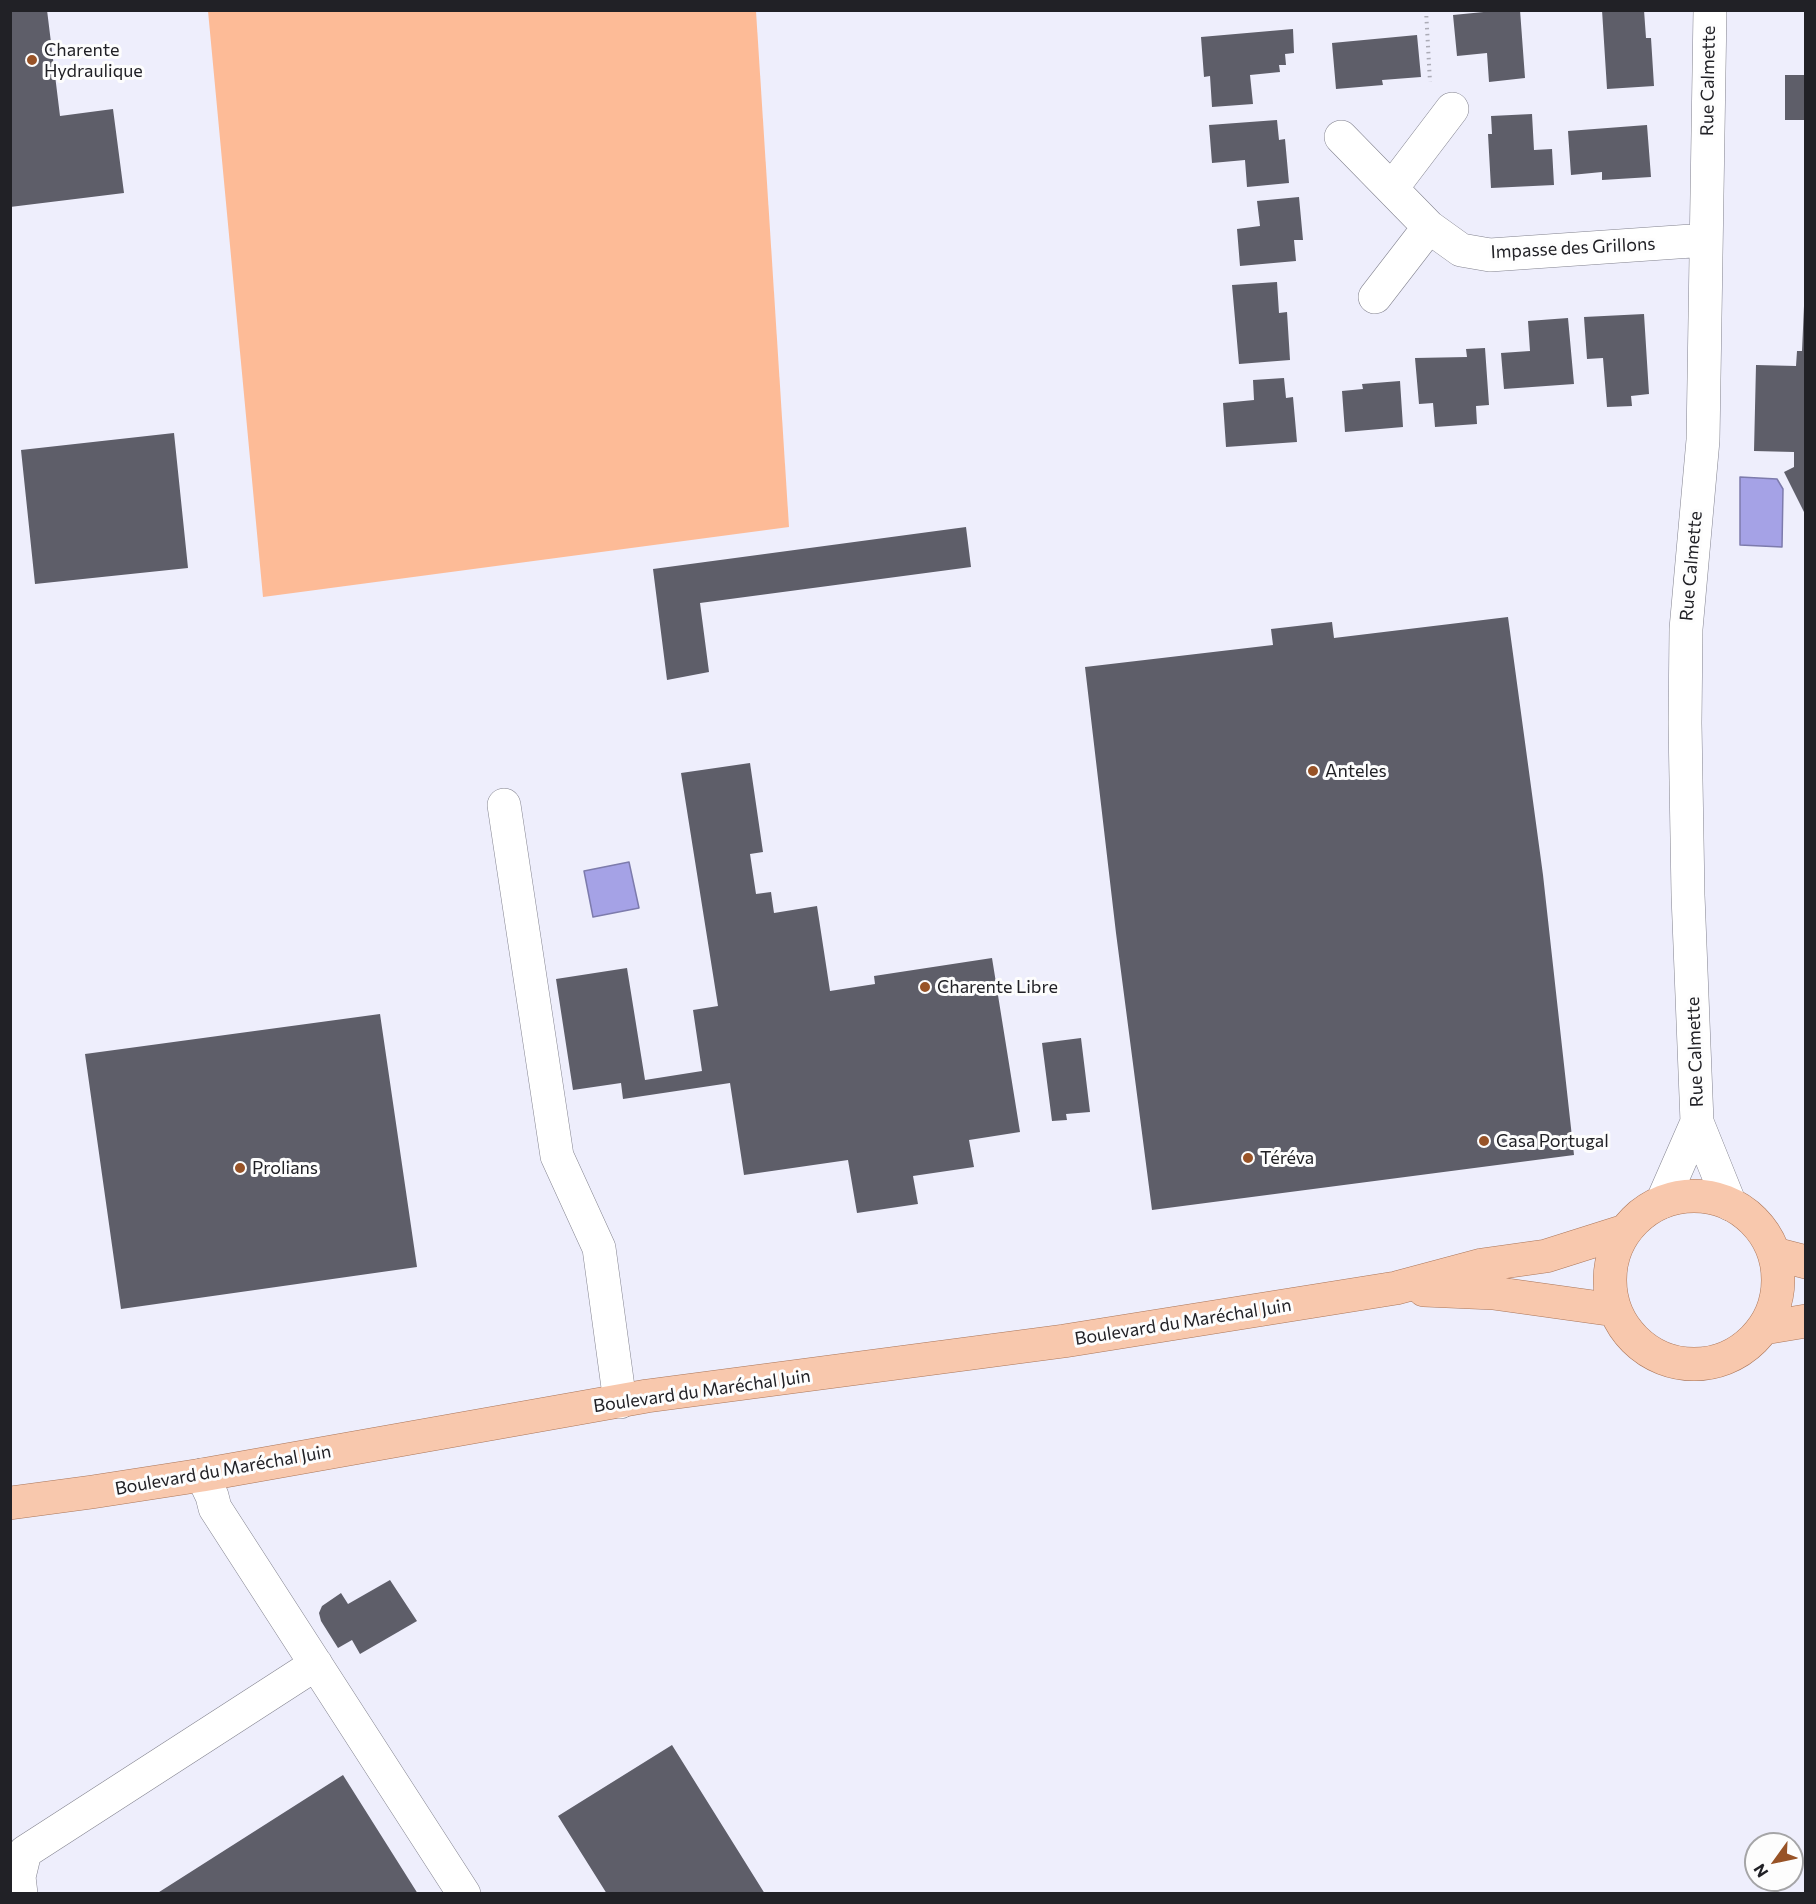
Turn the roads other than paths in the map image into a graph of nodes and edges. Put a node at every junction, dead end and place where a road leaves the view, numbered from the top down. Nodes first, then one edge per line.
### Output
1 (1710, 10) edge
2 (1443, 121) road end
3 (1341, 137) dead end
4 (1392, 188) junction
5 (1429, 227) junction
6 (1706, 240) junction
7 (1375, 297) dead end
8 (504, 805) dead end
9 (1697, 1122) junction
10 (1662, 1202) junction
11 (1730, 1204) junction
12 (1626, 1231) junction
13 (1774, 1254) junction
14 (1806, 1262) edge
15 (1396, 1288) junction
16 (1616, 1310) junction
17 (1806, 1322) edge
18 (1764, 1328) junction
19 (620, 1402) junction
20 (202, 1474) junction
21 (10, 1503) edge
22 (316, 1664) junction
23 (21, 1893) edge
24 (464, 1893) edge

1 - 6 street, Rue Calmette
2 - 4 street
3 - 4 street, Impasse des Grillons
4 - 5 street, Impasse des Grillons
5 - 6 street, Impasse des Grillons
5 - 7 street
6 - 9 street, Rue Calmette
8 - 19 street
9 - 10 street, Rue Calmette
9 - 11 street, Rue Calmette
10 - 11 main road
10 - 12 main road
11 - 13 main road
12 - 15 main road, Boulevard du Maréchal Juin
12 - 16 main road
13 - 14 main road
13 - 18 main road
15 - 16 main road, Boulevard du Maréchal Juin
15 - 19 main road, Boulevard du Maréchal Juin
16 - 18 main road
17 - 18 main road
19 - 20 main road, Boulevard du Maréchal Juin
20 - 21 main road, Boulevard du Maréchal Juin
20 - 22 street
22 - 23 street
22 - 24 street

